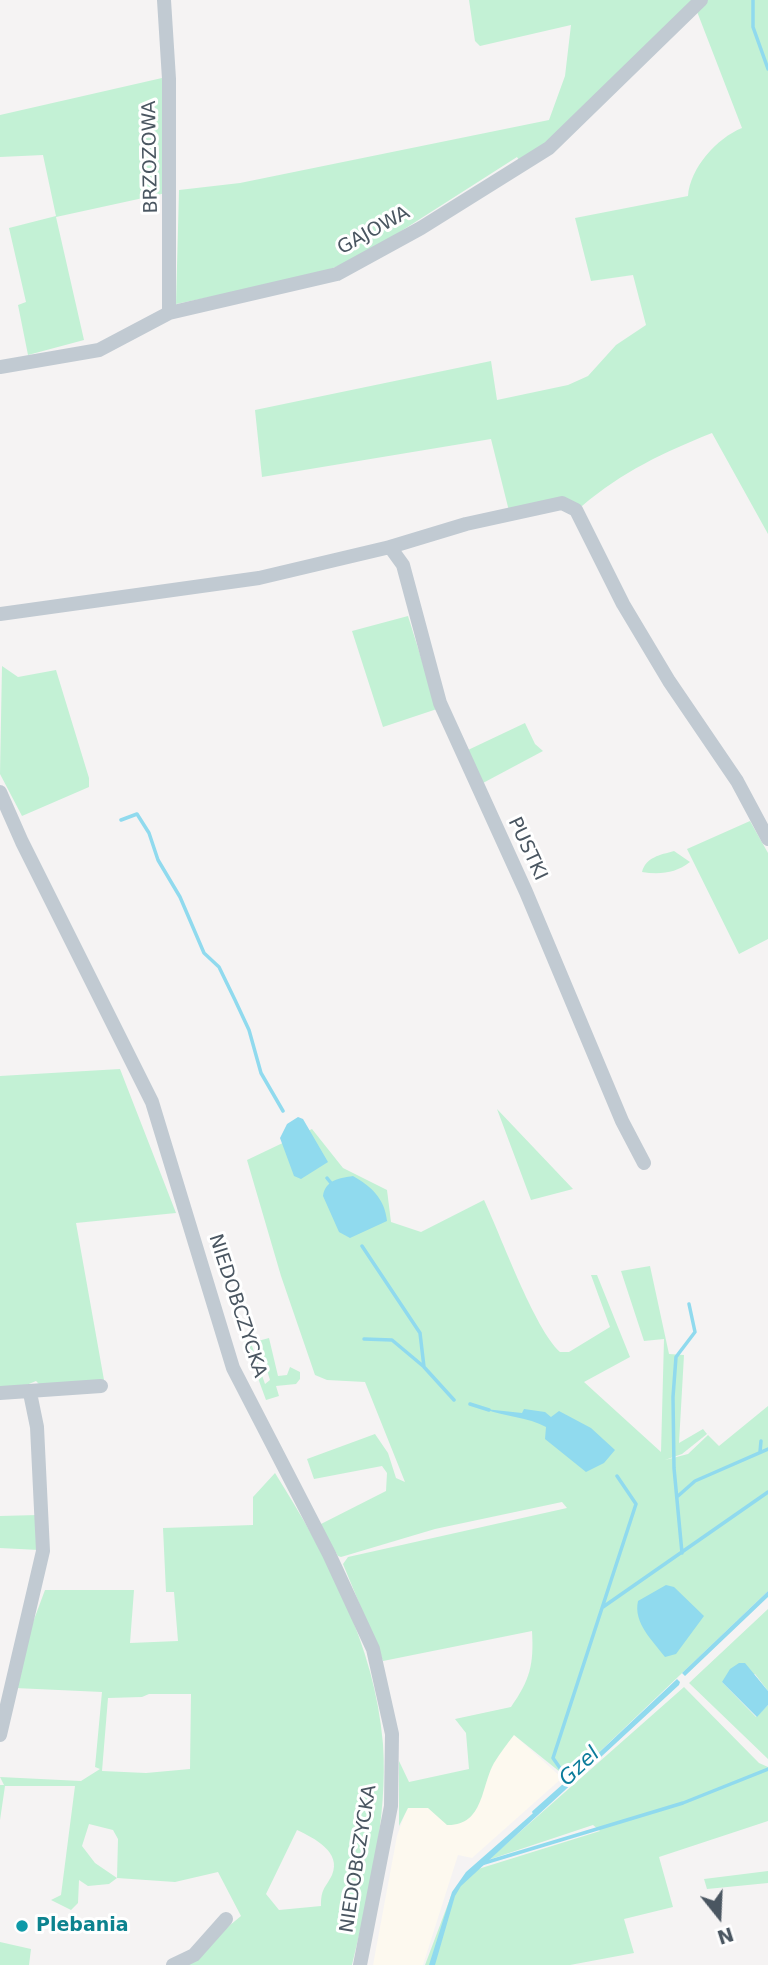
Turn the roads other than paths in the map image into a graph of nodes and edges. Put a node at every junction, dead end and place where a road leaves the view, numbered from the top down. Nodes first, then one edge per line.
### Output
1 (164, 0) edge
2 (701, 0) edge
3 (169, 313) junction
4 (0, 367) edge
5 (390, 547) junction
6 (0, 614) edge
7 (0, 792) edge
8 (768, 839) edge
9 (645, 1163) dead end
10 (101, 1387) dead end
11 (0, 1393) edge
12 (30, 1393) junction
13 (4, 1706) edge
14 (0, 1735) edge
15 (226, 1919) dead end
16 (173, 1965) edge
17 (360, 1965) edge

1 - 3 street, BRZOZOWA
2 - 3 street, GAJOWA
3 - 4 street, GAJOWA
5 - 6 street
5 - 8 street
5 - 9 street, PUSTKI
7 - 17 street, NIEDOBCZYCKA
10 - 12 street
11 - 12 street
12 - 13 street
13 - 14 street
15 - 16 street

